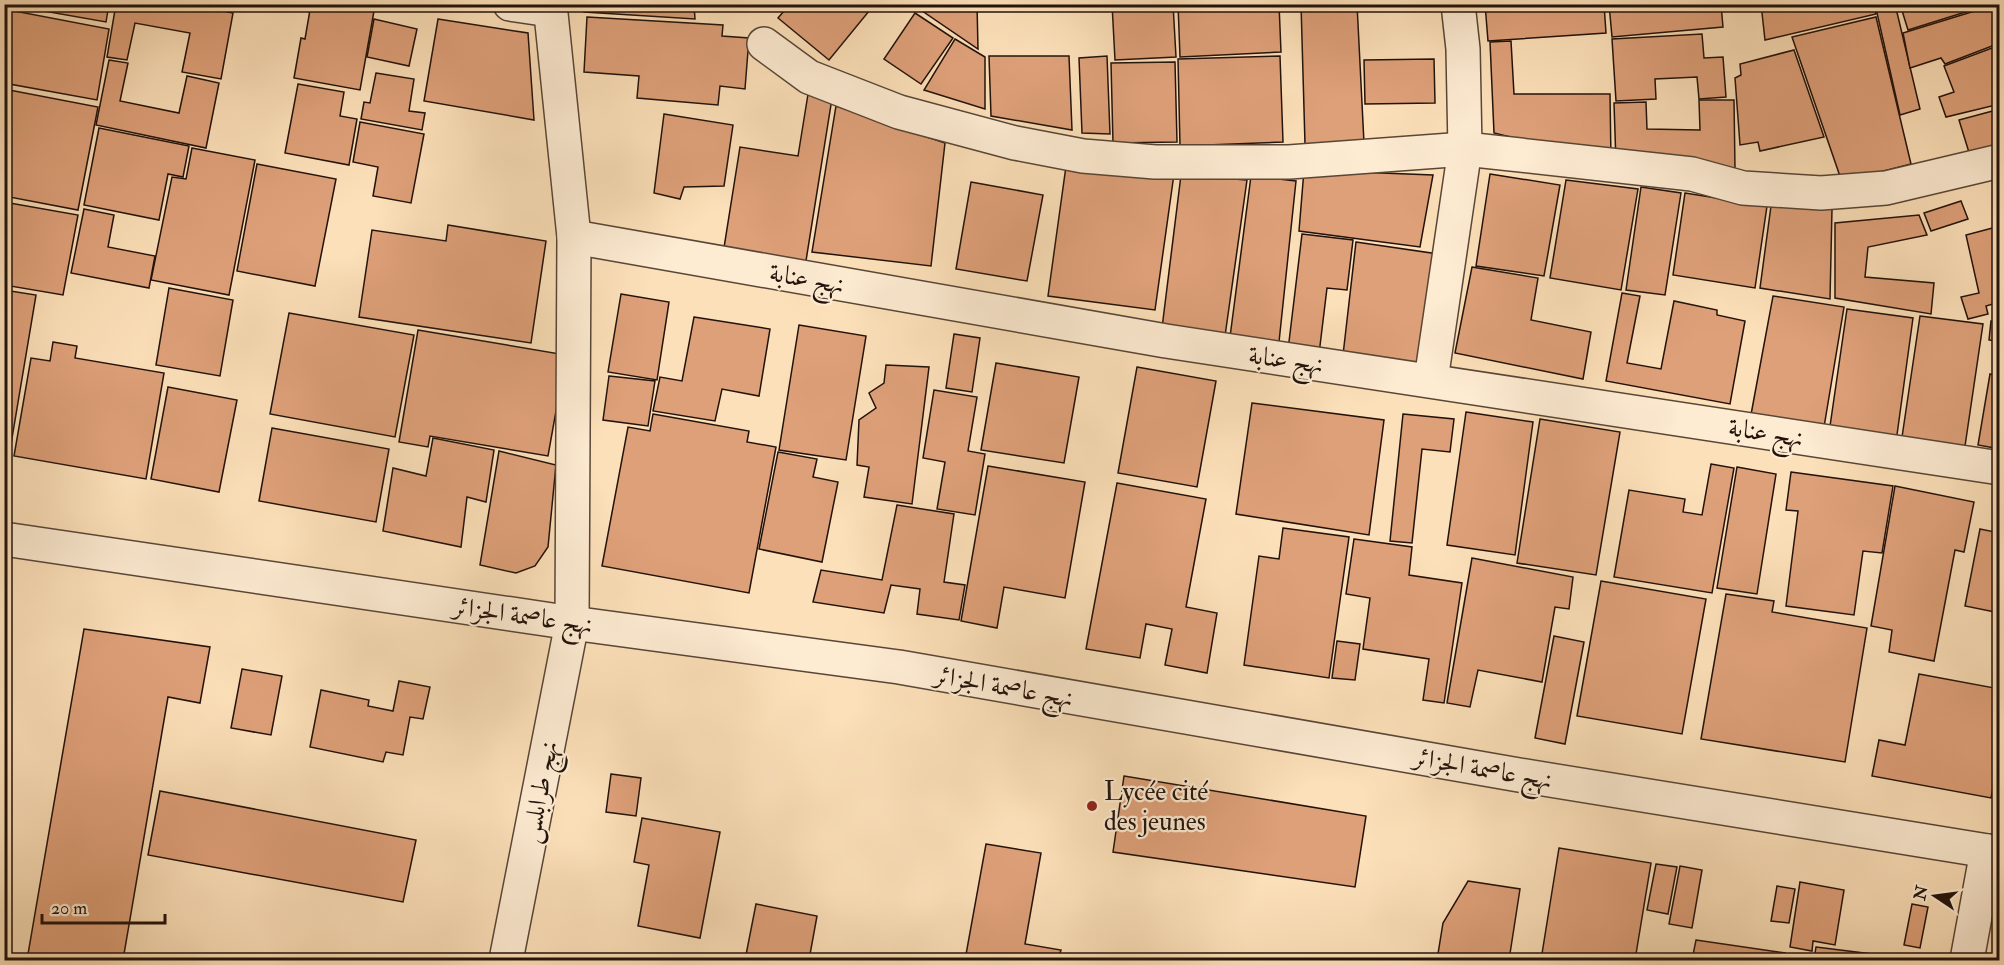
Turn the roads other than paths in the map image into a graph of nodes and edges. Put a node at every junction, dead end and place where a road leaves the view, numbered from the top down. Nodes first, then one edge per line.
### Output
1 (510, 4) edge
2 (1458, 4) edge
3 (550, 7) edge
4 (764, 44) dead end
5 (1465, 149) junction
6 (2000, 161) edge
7 (574, 237) junction
8 (1431, 380) junction
9 (2000, 468) edge
10 (4, 539) edge
11 (572, 623) junction
12 (1993, 852) edge
13 (506, 960) edge
14 (1967, 960) edge

1 - 3 street
2 - 5 street
3 - 7 street, نهج طرابلس
4 - 5 street
5 - 6 street
5 - 8 street
7 - 8 street, نهج عنابة
7 - 11 street, نهج طرابلس
8 - 9 street, نهج عنابة
10 - 11 street, نهج عاصمة الجزائر
11 - 12 street, نهج عاصمة الجزائر
11 - 13 street, نهج طرابلس
12 - 14 street

